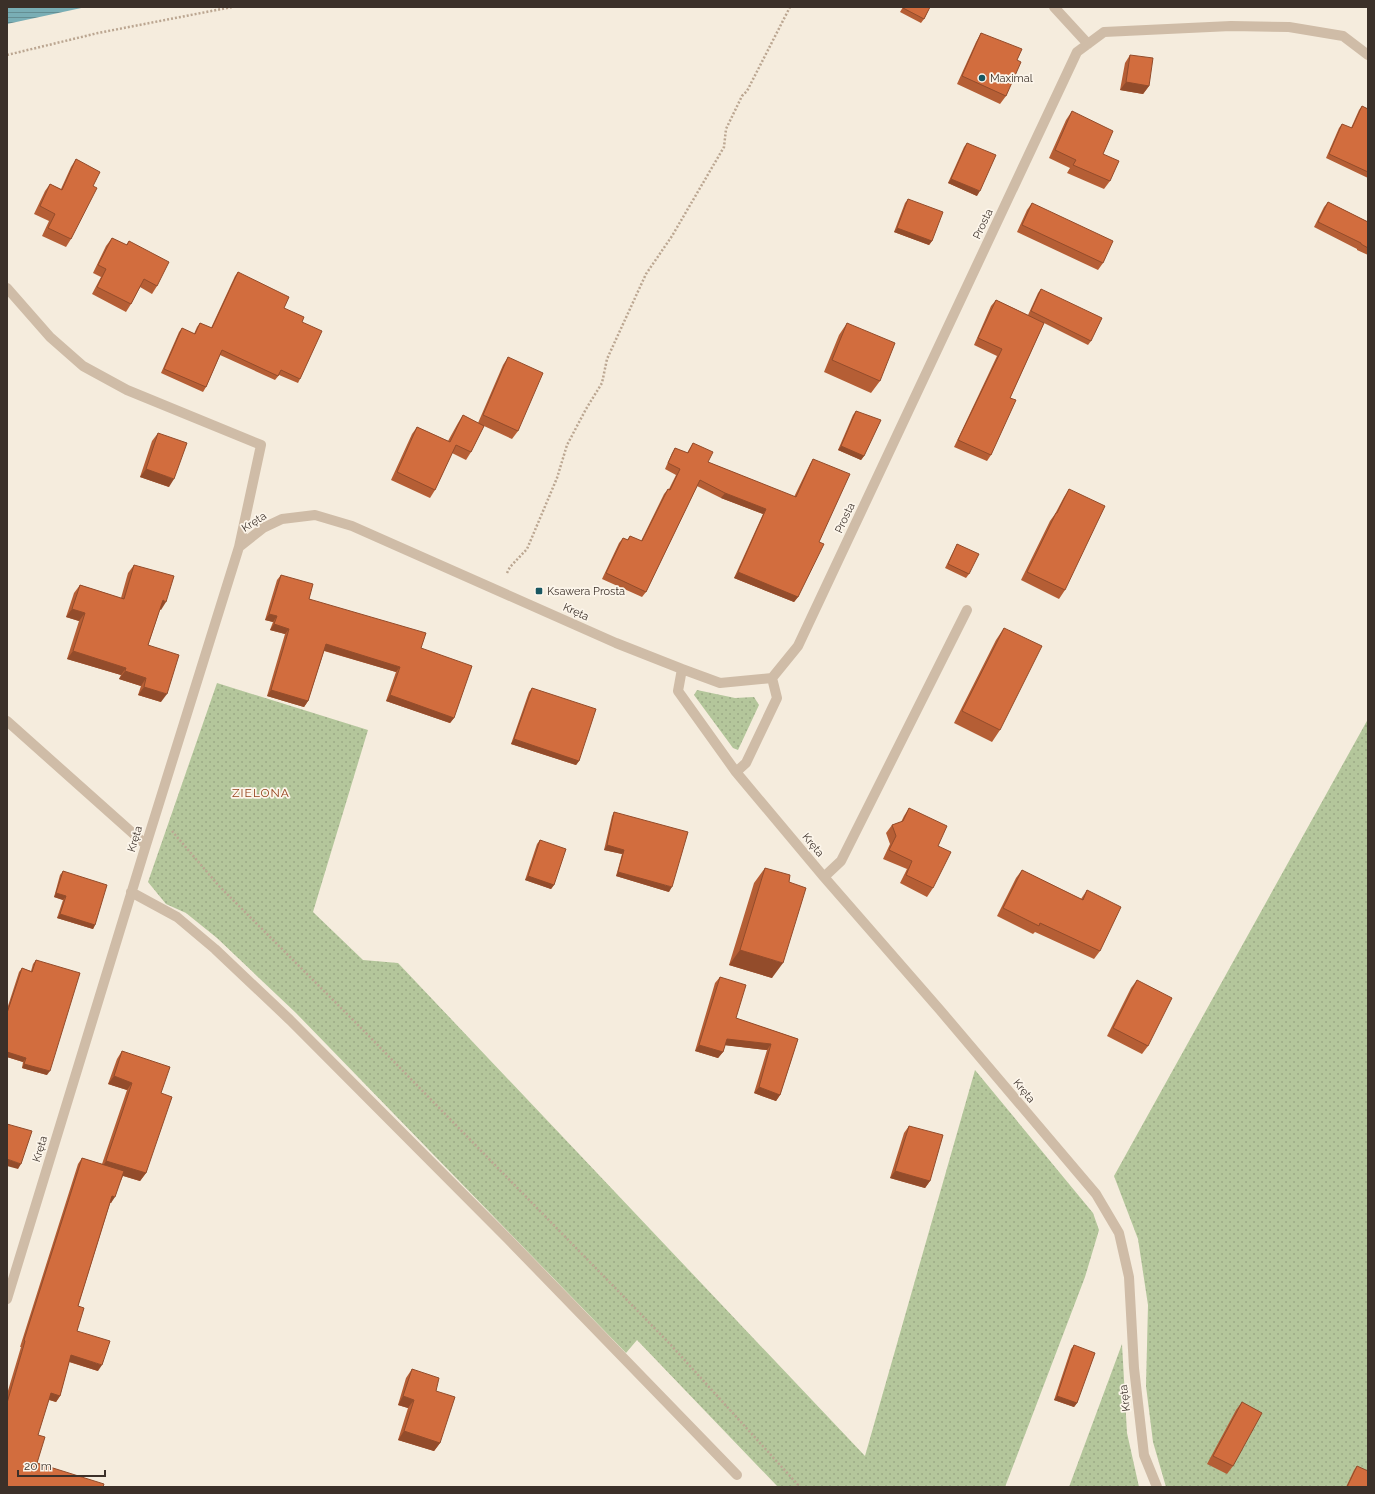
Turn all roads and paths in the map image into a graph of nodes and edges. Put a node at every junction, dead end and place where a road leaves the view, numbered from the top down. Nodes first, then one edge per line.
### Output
1 (232, 7) edge
2 (790, 7) edge
3 (1054, 7) edge
4 (1088, 44) junction
5 (7, 55) edge
6 (1368, 56) edge
7 (7, 288) edge
8 (240, 547) junction
9 (498, 591) junction
10 (967, 610) dead end
11 (682, 669) junction
12 (772, 678) junction
13 (7, 721) edge
14 (736, 772) junction
15 (172, 830) dead end
16 (146, 845) junction
17 (824, 877) junction
18 (131, 892) junction
19 (7, 1299) edge
20 (738, 1475) dead end
21 (800, 1487) edge
22 (1157, 1487) edge

1 - 5 path
2 - 9 path
3 - 4 street
4 - 6 street, Prosta
4 - 12 street, Prosta
7 - 8 street
8 - 9 street, Kręta
8 - 16 street, Kręta
9 - 11 street, Kręta
10 - 17 street
11 - 12 street
11 - 14 street, Kręta
12 - 14 street
13 - 16 street
14 - 17 street, Kręta
15 - 21 path
16 - 18 street, Kręta
17 - 22 street, Kręta
18 - 19 street, Kręta
18 - 20 street

